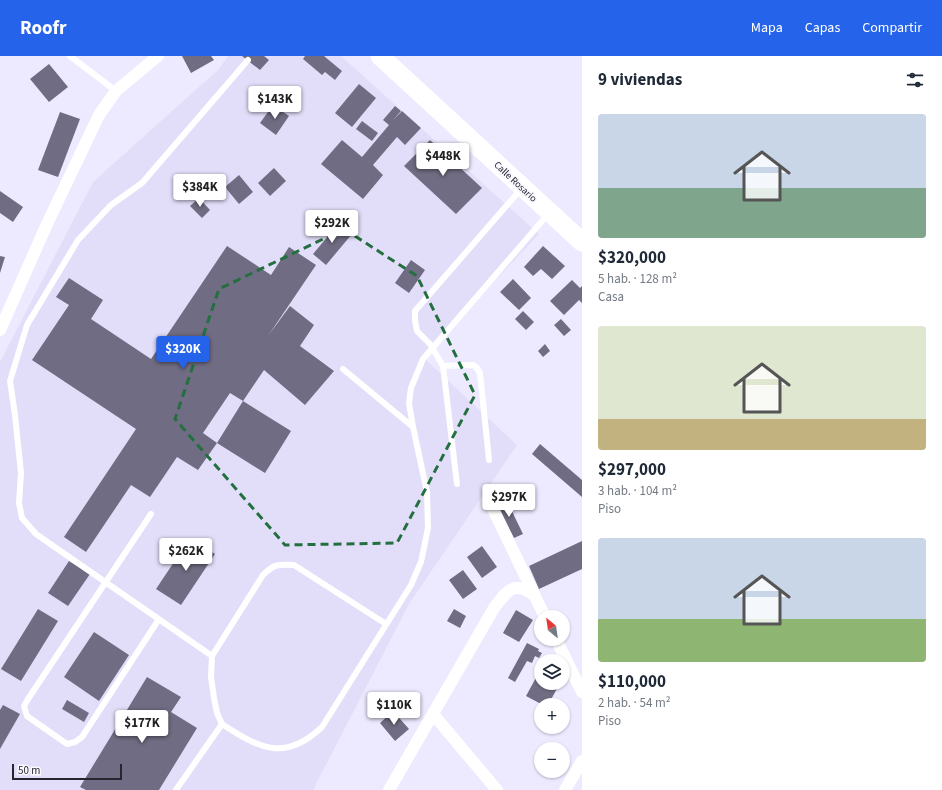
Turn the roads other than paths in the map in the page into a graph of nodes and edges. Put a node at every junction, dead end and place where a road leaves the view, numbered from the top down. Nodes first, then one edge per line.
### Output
1 (70, 56) edge
2 (158, 56) edge
3 (380, 56) edge
4 (248, 60) dead end
5 (116, 91) junction
6 (523, 188) junction
7 (550, 212) junction
8 (582, 242) edge
9 (0, 330) edge
10 (433, 349) junction
11 (443, 366) junction
12 (343, 369) dead end
13 (413, 427) junction
14 (489, 460) dead end
15 (457, 484) dead end
16 (493, 509) dead end
17 (151, 514) dead end
18 (104, 581) junction
19 (534, 595) junction
20 (542, 610) edge
21 (158, 619) junction
22 (386, 624) junction
23 (559, 646) edge
24 (212, 656) junction
25 (582, 692) edge
26 (433, 714) junction
27 (222, 724) junction
28 (582, 761) edge
29 (176, 790) edge
30 (389, 790) edge
31 (497, 790) edge
32 (565, 790) edge

1 - 5 lane
2 - 5 street
3 - 6 main road, Calle Rosario
4 - 18 lane
5 - 9 street
6 - 7 main road, Calle Rosario
6 - 10 lane
7 - 8 main road, Calle Rosario
7 - 10 lane
10 - 11 lane
10 - 13 lane
11 - 14 lane
11 - 15 lane
12 - 13 lane
13 - 22 lane
16 - 19 street
17 - 18 lane
18 - 21 lane
18 - 21 lane
19 - 20 street
19 - 26 street
21 - 24 lane
22 - 24 lane
22 - 27 lane
23 - 25 street
24 - 27 lane
26 - 30 street
26 - 31 street
27 - 29 lane
28 - 32 street

